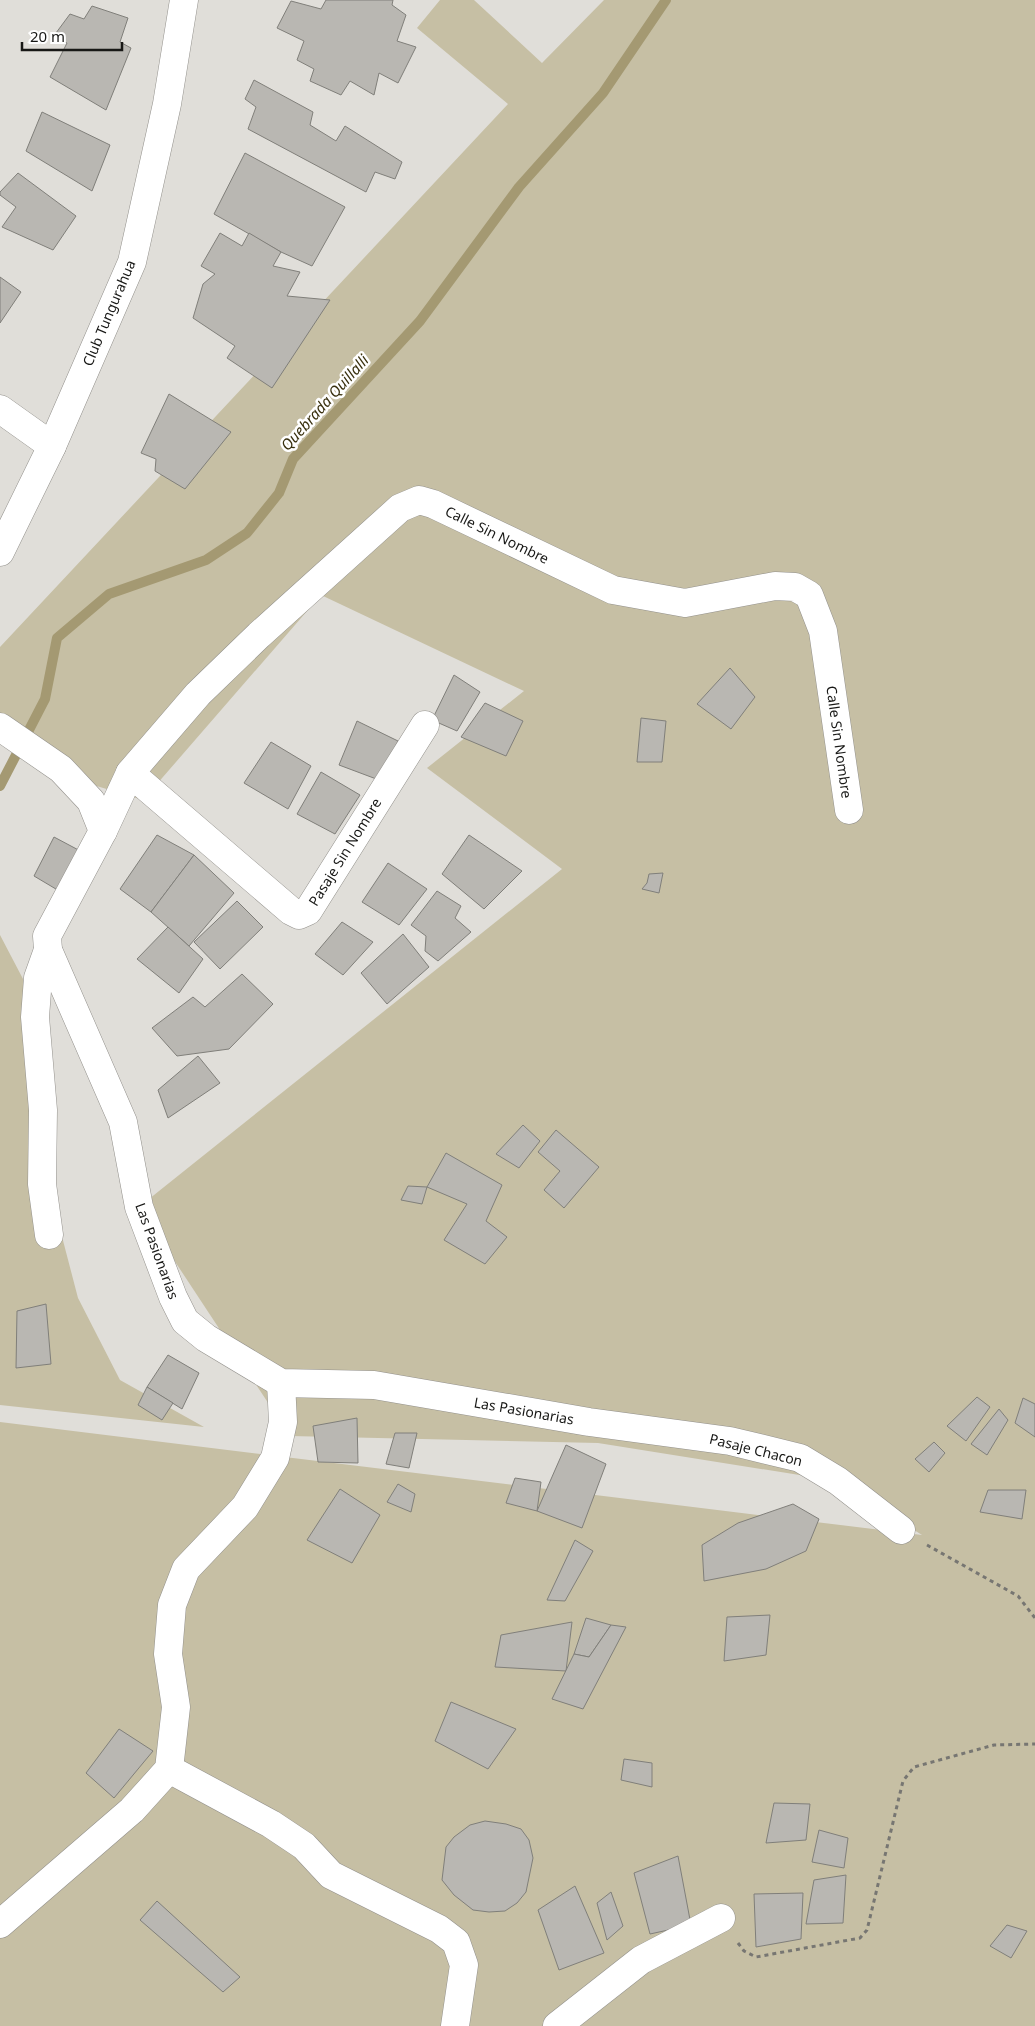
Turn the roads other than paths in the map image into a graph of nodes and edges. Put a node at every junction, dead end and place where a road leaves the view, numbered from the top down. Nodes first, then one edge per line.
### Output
1 (184, 0) edge
2 (0, 409) edge
3 (52, 446) junction
4 (0, 552) edge
5 (425, 725) dead end
6 (0, 728) edge
7 (130, 773) junction
8 (849, 810) dead end
9 (103, 831) junction
10 (48, 950) junction
11 (48, 1235) dead end
12 (281, 1383) junction
13 (589, 1422) joint
14 (901, 1530) road end
15 (169, 1770) junction
16 (721, 1918) road end
17 (0, 1924) edge
18 (454, 2026) edge
19 (557, 2026) edge

1 - 3 street, Club Tungurahua
2 - 3 street
3 - 4 street, Club Tungurahua
5 - 7 street, Pasaje Sin Nombre
6 - 9 street
7 - 8 street, Calle Sin Nombre
7 - 9 street, Calle Sin Nombre
9 - 10 street
10 - 11 street
10 - 12 street, Las Pasionarias
12 - 13 street, Las Pasionarias
12 - 15 street
13 - 14 street, Pasaje Chacon
15 - 17 street
15 - 18 street
16 - 19 street

